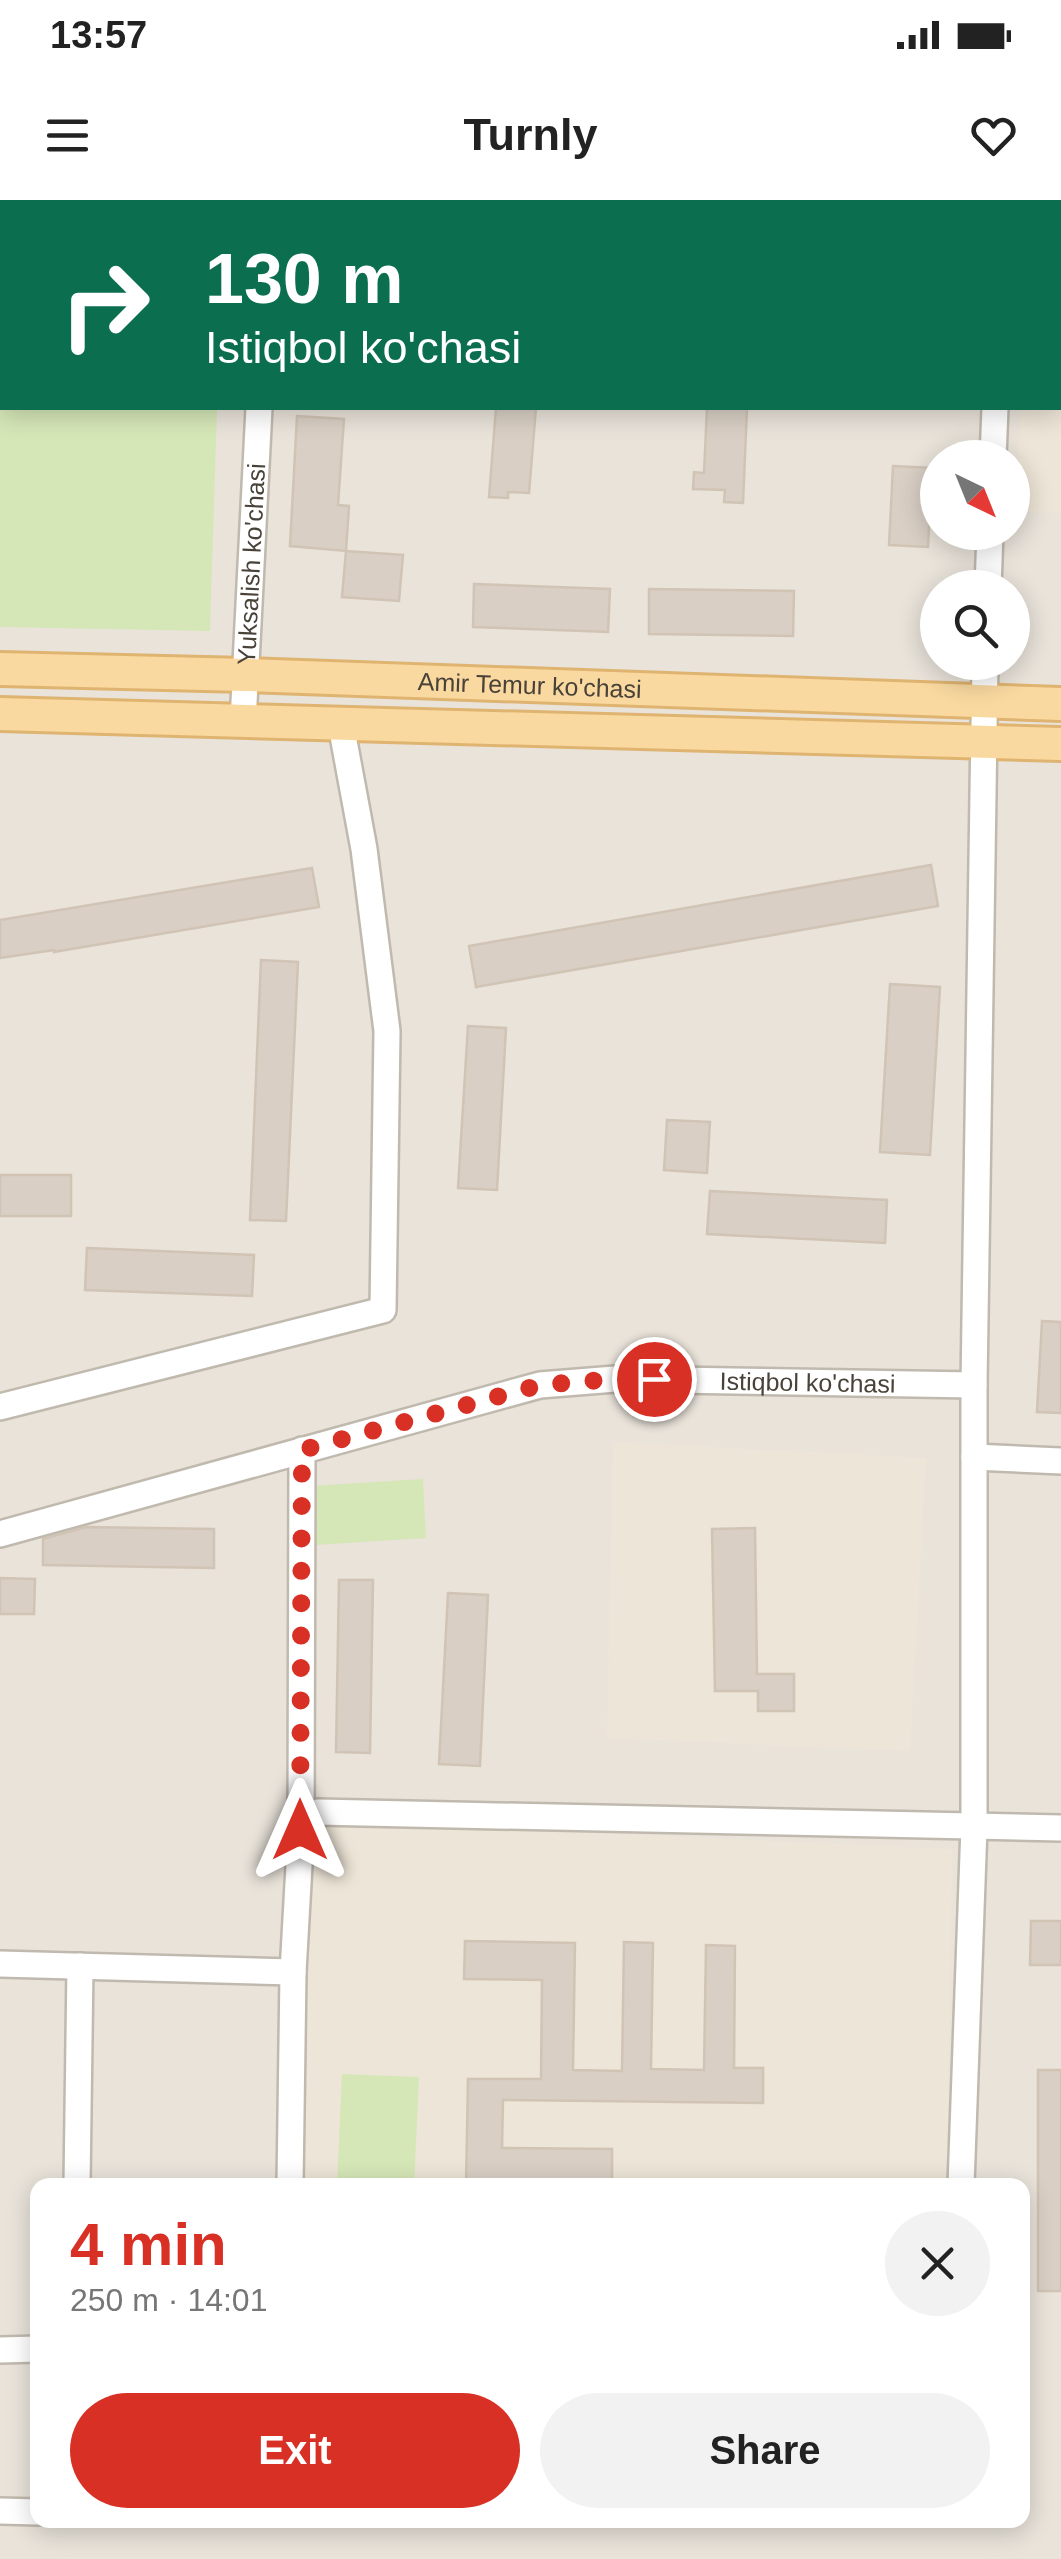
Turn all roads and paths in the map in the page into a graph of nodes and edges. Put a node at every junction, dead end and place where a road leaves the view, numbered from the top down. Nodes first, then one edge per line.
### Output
1 (259, 410) edge
2 (995, 410) edge
3 (994, 440) edge
4 (0, 670) edge
5 (246, 675) junction
6 (984, 680) edge
7 (983, 703) junction
8 (1061, 704) edge
9 (0, 714) edge
10 (243, 722) junction
11 (341, 725) junction
12 (982, 743) junction
13 (1061, 744) edge
14 (974, 1385) junction
15 (0, 1407) edge
16 (302, 1450) junction
17 (974, 1457) junction
18 (1061, 1461) edge
19 (0, 1534) edge
20 (974, 1827) junction
21 (1061, 1828) edge
22 (300, 1830) junction
23 (0, 1964) edge
24 (80, 1966) junction
25 (293, 1972) junction
26 (77, 2178) edge
27 (290, 2178) edge
28 (962, 2178) edge
29 (30, 2349) edge
30 (0, 2350) edge
31 (0, 2512) edge
32 (30, 2512) edge

1 - 5 street, Yuksalish ko'chasi
2 - 3 street
4 - 5 main road, Amir Temur ko'chasi
5 - 7 main road, Amir Temur ko'chasi
5 - 10 street, Yuksalish ko'chasi
6 - 7 street
7 - 8 main road, Amir Temur ko'chasi
7 - 12 street
9 - 10 main road, Amir Temur ko'chasi
10 - 11 main road, Amir Temur ko'chasi
11 - 12 main road, Amir Temur ko'chasi
11 - 15 street
12 - 13 main road, Amir Temur ko'chasi
12 - 14 street
14 - 16 street, Istiqbol ko'chasi
14 - 17 street
16 - 19 street, Istiqbol ko'chasi
16 - 22 street
17 - 18 street
17 - 20 street
20 - 21 street
20 - 22 street
20 - 28 street
22 - 25 street
23 - 24 street
24 - 25 street
24 - 26 street
25 - 27 street
29 - 30 street
31 - 32 street

